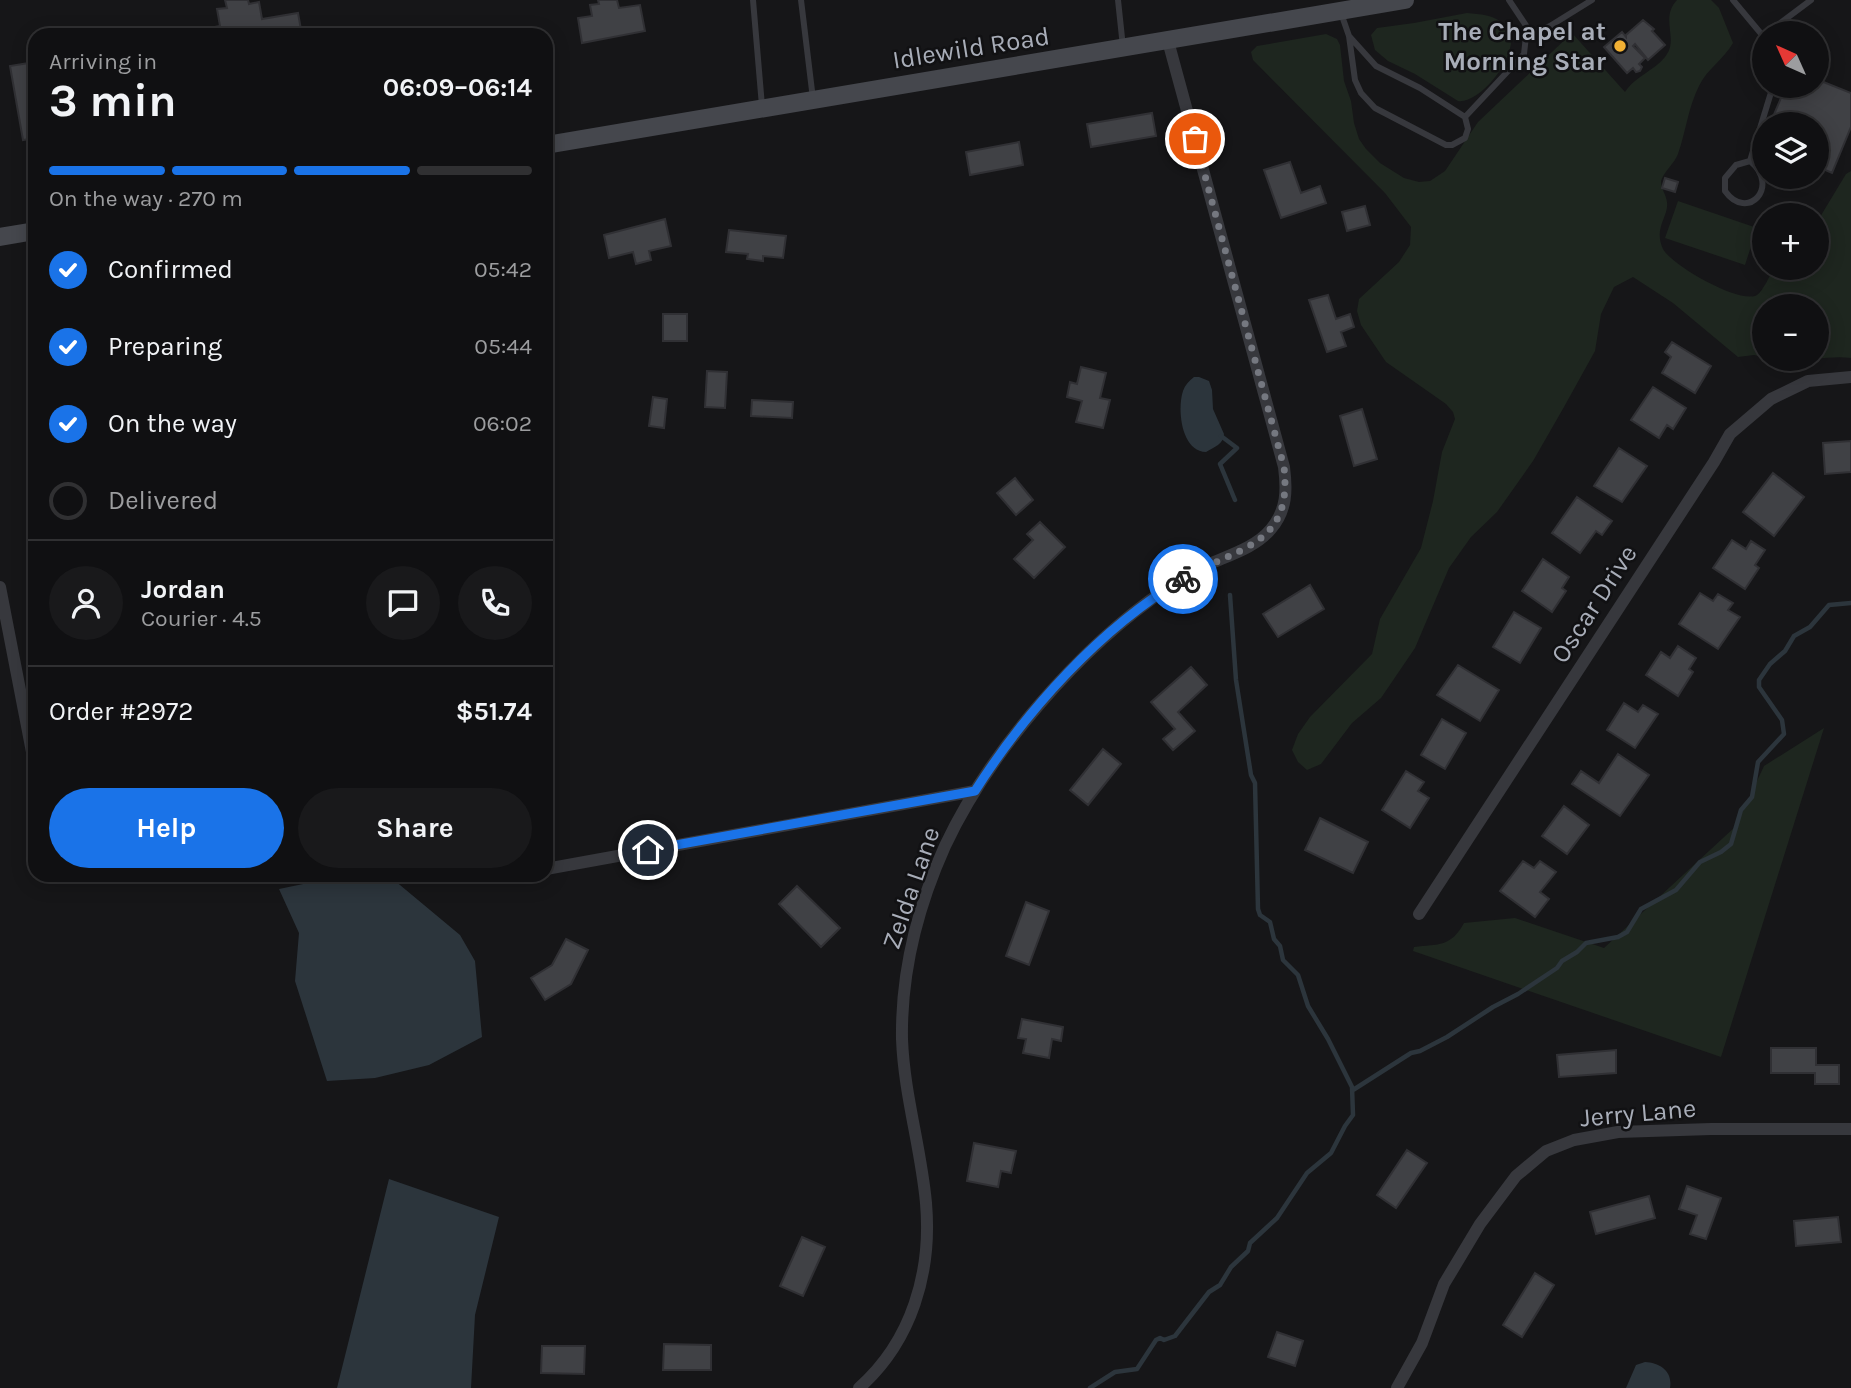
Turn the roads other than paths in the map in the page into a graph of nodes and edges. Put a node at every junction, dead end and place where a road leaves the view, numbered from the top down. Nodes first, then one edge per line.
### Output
1 (754, 0) edge
2 (802, 0) edge
3 (1118, 0) edge
4 (1405, 0) edge
5 (1509, 0) edge
6 (1592, 0) edge
7 (1733, 0) edge
8 (1811, 0) edge
9 (1340, 11) junction
10 (1752, 21) edge
11 (1783, 21) edge
12 (1349, 36) junction
13 (1526, 37) junction
14 (1168, 41) junction
15 (1124, 48) junction
16 (1769, 98) edge
17 (814, 100) junction
18 (762, 108) junction
19 (1465, 117) junction
20 (553, 144) edge
21 (1750, 161) junction
22 (28, 232) edge
23 (0, 237) edge
24 (1851, 377) edge
25 (0, 587) edge
26 (28, 731) edge
27 (975, 791) junction
28 (553, 868) edge
29 (1419, 914) dead end
30 (1851, 1129) edge
31 (859, 1388) edge
32 (1397, 1388) edge

1 - 18 lane
2 - 17 lane
3 - 15 lane
4 - 9 main road, Idlewild Road
5 - 13 lane
6 - 13 lane
7 - 10 lane
8 - 11 lane
9 - 12 lane
9 - 14 main road, Idlewild Road
12 - 19 lane
12 - 19 lane
13 - 19 lane
14 - 15 main road, Idlewild Road
14 - 27 street, Zelda Lane
15 - 17 main road, Idlewild Road
16 - 21 lane
17 - 18 main road, Idlewild Road
18 - 20 main road, Idlewild Road
21 - 21 lane
22 - 23 main road
24 - 29 street, Oscar Drive
25 - 26 street
27 - 28 street
27 - 31 street, Zelda Lane
30 - 32 street, Jerry Lane

